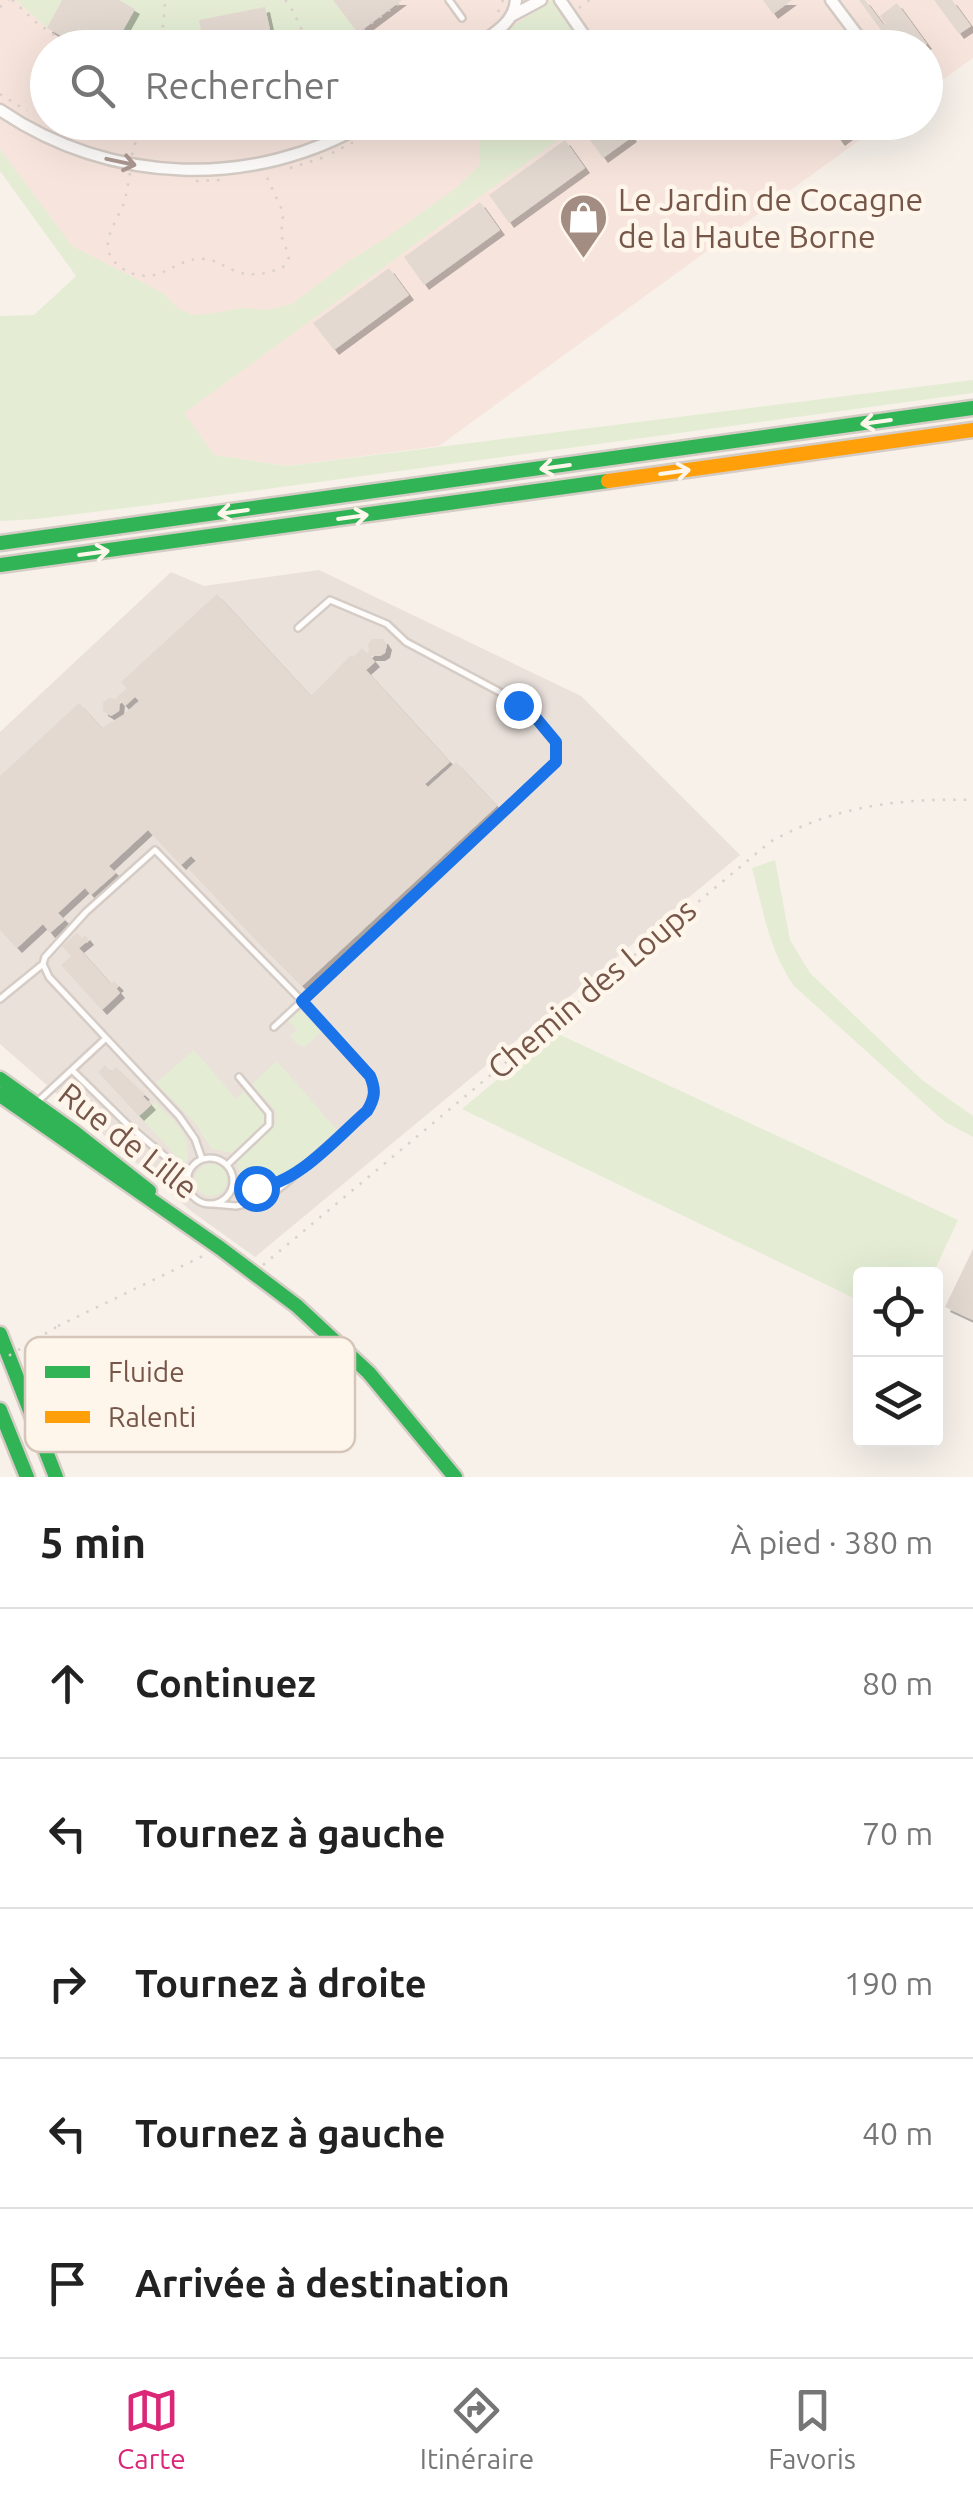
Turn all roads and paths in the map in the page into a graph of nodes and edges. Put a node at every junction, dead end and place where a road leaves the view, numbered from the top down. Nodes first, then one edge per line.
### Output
1 (10, 0) edge
2 (165, 0) edge
3 (285, 0) edge
4 (404, 0) edge
5 (449, 0) edge
6 (503, 0) edge
7 (516, 0) edge
8 (541, 0) edge
9 (560, 0) edge
10 (590, 0) edge
11 (831, 0) edge
12 (0, 8) edge
13 (514, 15) junction
14 (570, 15) junction
15 (462, 18) dead end
16 (491, 21) dead end
17 (47, 30) edge
18 (162, 30) edge
19 (300, 30) edge
20 (362, 30) edge
21 (497, 30) edge
22 (581, 30) edge
23 (854, 30) edge
24 (0, 94) edge
25 (0, 110) edge
26 (30, 114) edge
27 (30, 128) edge
28 (54, 140) edge
29 (136, 140) edge
30 (334, 140) edge
31 (133, 152) junction
32 (143, 154) dead end
33 (264, 164) junction
34 (132, 165) junction
35 (973, 408) edge
36 (973, 430) edge
37 (0, 540) edge
38 (0, 565) edge
39 (298, 628) dead end
40 (973, 800) edge
41 (43, 964) junction
42 (0, 1000) edge
43 (302, 1001) junction
44 (274, 1026) dead end
45 (105, 1040) junction
46 (72, 1070) junction
47 (238, 1078) dead end
48 (0, 1080) edge
49 (0, 1095) edge
50 (30, 1108) junction
51 (202, 1159) junction
52 (228, 1165) junction
53 (188, 1176) junction
54 (292, 1176) junction
55 (233, 1186) junction
56 (214, 1204) junction
57 (220, 1248) junction
58 (256, 1274) junction
59 (0, 1334) edge
60 (40, 1337) edge
61 (331, 1337) edge
62 (25, 1346) edge
63 (355, 1359) edge
64 (0, 1362) edge
65 (25, 1398) edge
66 (0, 1410) edge
67 (46, 1452) edge
68 (26, 1477) edge
69 (56, 1477) edge
70 (455, 1477) edge

1 - 12 path
1 - 17 path
2 - 18 path
3 - 19 path
4 - 20 path
5 - 15 lane
6 - 16 path
7 - 13 street
8 - 13 street
9 - 14 street
10 - 14 path
11 - 23 street
13 - 21 street
14 - 22 street
24 - 26 path
25 -> 27 street
28 -> 34 street
29 - 31 path
30 - 33 street
31 - 32 path
31 - 34 path
33 - 34 street
33 - 34 path
35 -> 37 main road
38 -> 36 main road
39 - 43 lane
40 - 58 path, Chemin des Loups
41 - 42 lane
41 - 43 lane
41 - 45 lane
43 - 44 lane
43 - 54 lane
45 - 46 lane
45 - 51 lane
46 - 50 lane
46 - 53 lane
47 - 52 lane
48 - 50 main road, Rue de Lille
49 - 50 main road, Rue de Lille
50 - 57 main road, Rue de Lille
51 - 52 lane
51 - 53 lane
52 - 55 lane
53 - 56 lane
54 - 55 lane
54 - 56 lane
55 - 56 lane
57 - 58 main road, Rue de Lille
57 - 60 path, bridge
58 - 61 main road, Rue de Lille
59 - 65 main road
62 - 64 path, bridge
63 - 70 main road, Rue de Lille
66 - 68 main road
67 - 69 main road

